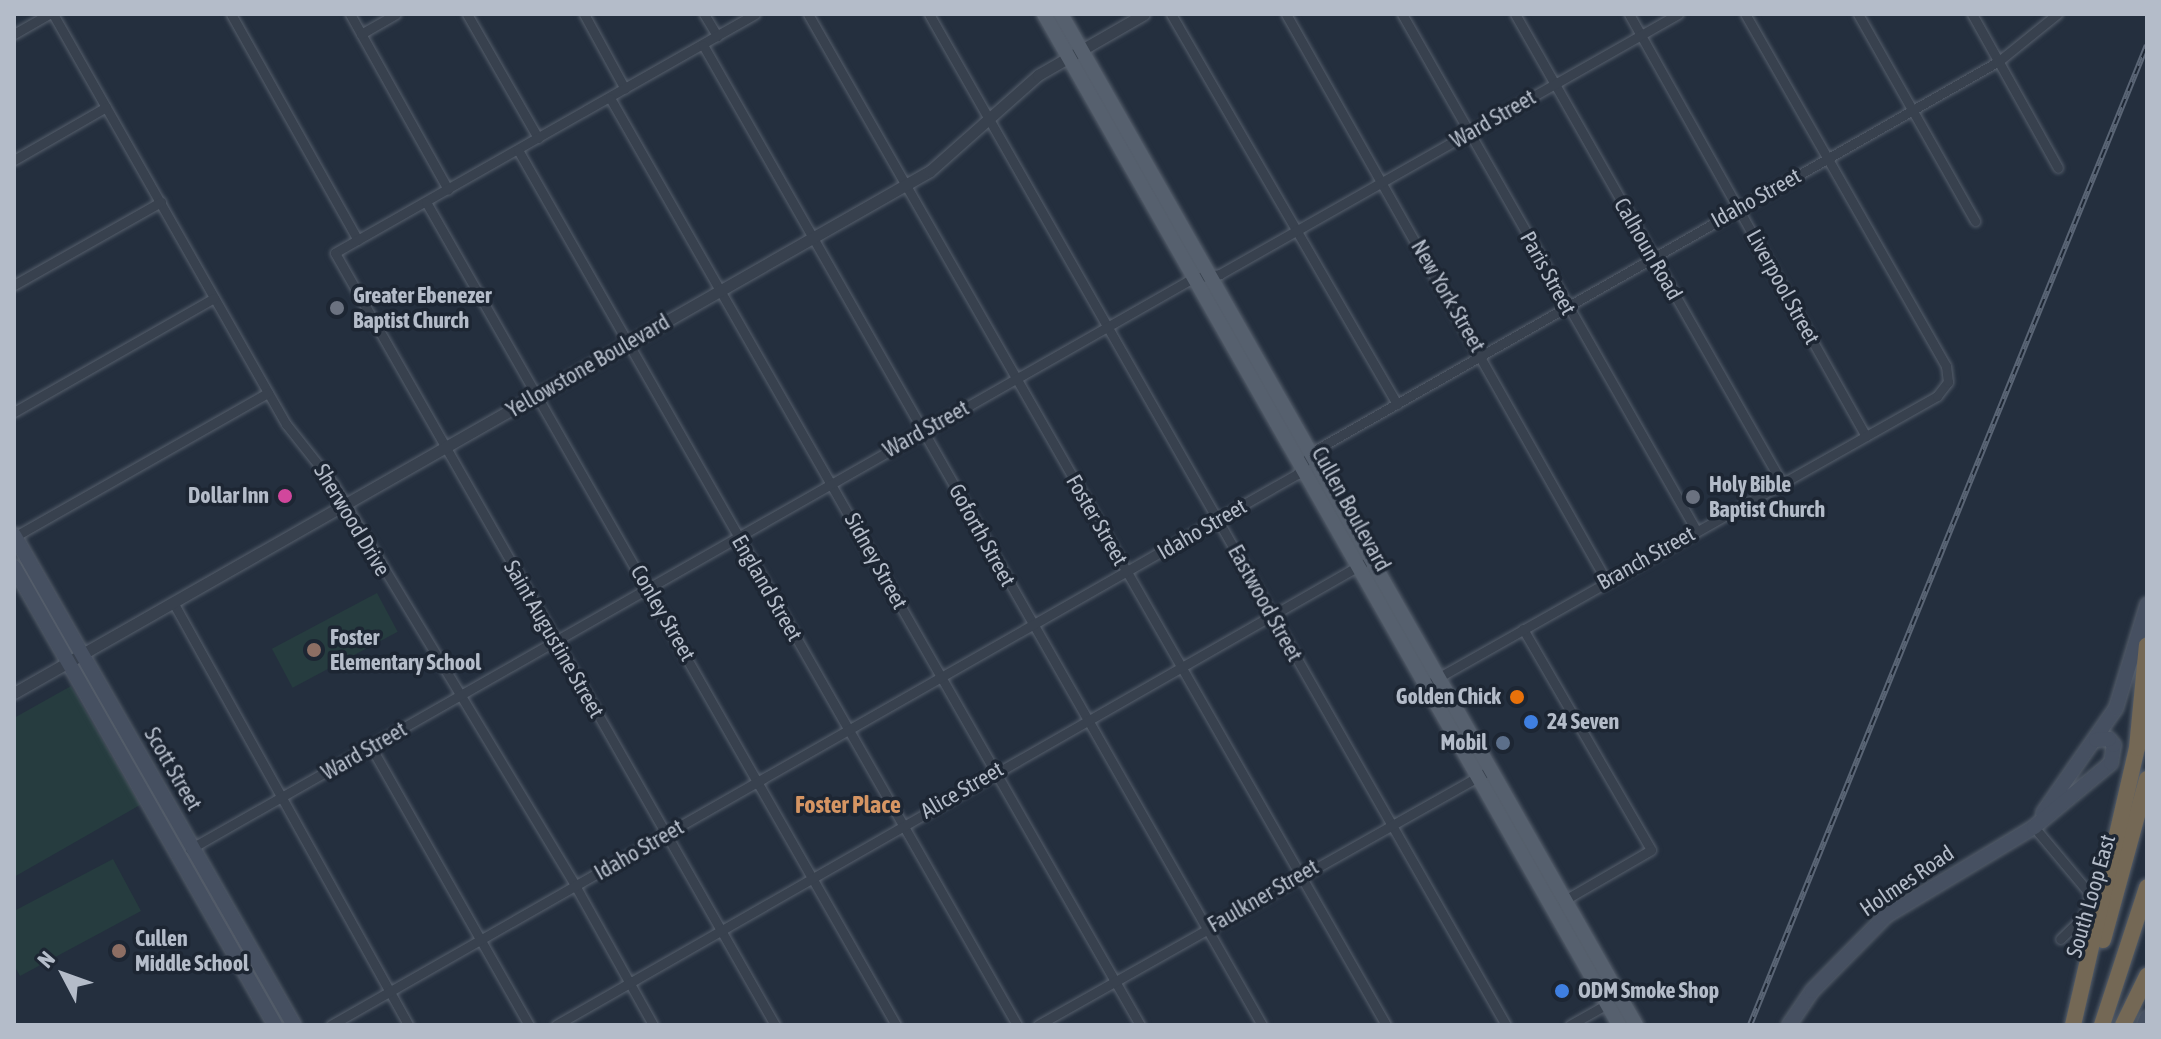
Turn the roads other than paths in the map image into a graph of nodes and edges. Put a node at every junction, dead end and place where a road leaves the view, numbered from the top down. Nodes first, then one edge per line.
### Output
1 (51, 14) edge
2 (231, 14) edge
3 (350, 14) edge
4 (396, 14) edge
5 (467, 14) edge
6 (584, 14) edge
7 (704, 14) edge
8 (755, 14) edge
9 (808, 14) edge
10 (929, 14) edge
11 (1044, 14) edge
12 (1061, 14) edge
13 (1144, 14) edge
14 (1171, 14) edge
15 (1286, 14) edge
16 (1402, 14) edge
17 (1515, 14) edge
18 (1629, 14) edge
19 (1678, 14) edge
20 (1745, 14) edge
21 (1858, 14) edge
22 (1972, 14) edge
23 (2057, 14) edge
24 (14, 34) edge
25 (361, 34) junction
26 (1641, 35) junction
27 (717, 36) junction
28 (703, 45) junction
29 (1080, 48) junction
30 (1067, 56) junction
31 (1999, 61) junction
32 (1554, 84) junction
33 (625, 89) junction
34 (610, 98) junction
35 (106, 107) junction
36 (1912, 108) junction
37 (989, 118) junction
38 (1470, 132) junction
39 (538, 138) junction
40 (518, 150) junction
41 (1826, 158) junction
42 (14, 160) edge
43 (2058, 168) dead end
44 (1141, 170) junction
45 (1382, 182) junction
46 (903, 186) junction
47 (448, 189) junction
48 (161, 202) junction
49 (426, 202) junction
50 (1737, 207) junction
51 (1975, 221) dead end
52 (1296, 231) junction
53 (812, 239) junction
54 (358, 240) junction
55 (1653, 256) junction
56 (1211, 277) junction
57 (1193, 278) junction
58 (14, 285) edge
59 (720, 291) junction
60 (214, 298) junction
61 (1567, 306) junction
62 (1107, 327) junction
63 (628, 344) junction
64 (1481, 355) junction
65 (1255, 370) junction
66 (1016, 379) junction
67 (268, 393) junction
68 (537, 395) junction
69 (1397, 404) junction
70 (14, 412) edge
71 (923, 430) junction
72 (1866, 436) junction
73 (444, 448) junction
74 (1312, 452) junction
75 (1303, 467) junction
76 (832, 482) junction
77 (1782, 483) junction
78 (345, 504) junction
79 (1218, 520) junction
80 (1696, 530) junction
81 (14, 536) edge
82 (739, 538) junction
83 (1364, 563) junction
84 (14, 567) edge
85 (1127, 572) junction
86 (1606, 580) junction
87 (649, 588) junction
88 (174, 604) junction
89 (2147, 605) edge
90 (1271, 615) junction
91 (1033, 626) junction
92 (1523, 629) junction
93 (556, 641) junction
94 (2147, 645) edge
95 (83, 654) junction
96 (69, 662) junction
97 (1180, 667) junction
98 (942, 679) junction
99 (1431, 682) junction
100 (14, 693) edge
101 (462, 695) junction
102 (1086, 718) junction
103 (849, 730) junction
104 (2096, 740) junction
105 (371, 747) junction
106 (149, 771) junction
107 (996, 771) junction
108 (1483, 774) junction
109 (135, 779) junction
110 (2147, 779) edge
111 (757, 781) junction
112 (282, 797) junction
113 (904, 824) junction
114 (1391, 826) junction
115 (2034, 827) junction
116 (666, 835) junction
117 (192, 847) junction
118 (179, 855) junction
119 (1300, 875) junction
120 (813, 877) junction
121 (576, 887) junction
122 (2147, 887) edge
123 (1558, 904) junction
124 (721, 929) junction
125 (1206, 929) junction
126 (482, 939) junction
127 (2060, 939) dead end
128 (2147, 976) edge
129 (1116, 981) junction
130 (629, 984) junction
131 (390, 993) junction
132 (1613, 1001) junction
133 (2147, 1018) edge
134 (275, 1025) edge
135 (294, 1025) edge
136 (331, 1025) edge
137 (408, 1025) edge
138 (529, 1025) edge
139 (556, 1025) edge
140 (653, 1025) edge
141 (775, 1025) edge
142 (896, 1025) edge
143 (1017, 1025) edge
144 (1038, 1025) edge
145 (1140, 1025) edge
146 (1262, 1025) edge
147 (1386, 1025) edge
148 (1506, 1025) edge
149 (1570, 1025) edge
150 (1619, 1025) edge
151 (1636, 1025) edge
152 (1789, 1025) edge
153 (2074, 1025) edge
154 (2102, 1025) edge
155 (2123, 1025) edge
156 (2144, 1025) edge

1 - 24 street
1 - 35 street, Sherwood Drive
2 - 54 street
3 - 25 street
4 - 25 street
5 - 39 street
6 - 33 street
7 - 27 street
8 - 27 street
9 - 46 street, Foster Street
10 - 37 street, Eastwood Street
11 - 30 main road, Cullen Boulevard
12 - 29 main road, Cullen Boulevard
13 - 29 street, Yellowstone Boulevard
14 - 52 street
15 - 45 street, New York Street
16 - 38 street, Paris Street
17 - 32 street, Calhoun Road
18 - 26 street, Liverpool Street
19 - 26 street, Ward Street
20 - 41 street
21 - 36 street
22 - 31 street
23 - 31 street, Idaho Street
25 - 47 street
26 - 32 street, Ward Street
26 - 50 street, Liverpool Street
27 - 28 street
28 - 33 street
28 - 53 street, Goforth Street
29 - 30 street, Yellowstone Boulevard
29 - 44 main road, Cullen Boulevard
30 - 37 street, Yellowstone Boulevard
30 - 44 main road, Cullen Boulevard
31 - 36 street, Idaho Street
31 - 43 street
32 - 38 street, Ward Street
32 - 55 street, Calhoun Road
33 - 34 street
34 - 39 street
34 - 59 street, Sidney Street
35 - 42 street
35 - 48 street, Sherwood Drive
36 - 41 street, Idaho Street
36 - 51 street
37 - 46 street, Yellowstone Boulevard
37 - 62 street, Eastwood Street
38 - 45 street, Ward Street
38 - 61 street, Paris Street
39 - 40 street
40 - 47 street
40 - 63 street, England Street
41 - 50 street, Idaho Street
41 - 72 street, Branch Street
44 - 56 main road, Cullen Boulevard
44 - 57 main road, Cullen Boulevard
45 - 52 street, Ward Street
45 - 64 street, New York Street
46 - 53 street, Yellowstone Boulevard
46 - 66 street, Foster Street
47 - 49 street
48 - 58 street
48 - 60 street, Sherwood Drive
49 - 54 street
49 - 68 street, Conley Street
50 - 55 street, Idaho Street
50 - 72 street, Liverpool Street
52 - 56 street, Ward Street
52 - 69 street
53 - 59 street, Yellowstone Boulevard
53 - 71 street, Goforth Street
54 - 73 street, Saint Augustine Street
55 - 61 street, Idaho Street
55 - 77 street, Calhoun Road
56 - 57 street, Ward Street
56 - 65 main road, Cullen Boulevard
57 - 62 street, Ward Street
57 - 65 main road, Cullen Boulevard
59 - 63 street, Yellowstone Boulevard
59 - 76 street, Sidney Street
60 - 67 street, Sherwood Drive
60 - 70 street
61 - 64 street, Idaho Street
61 - 80 street, Paris Street
62 - 66 street, Ward Street
62 - 79 street, Eastwood Street
63 - 68 street, Yellowstone Boulevard
63 - 82 street, England Street
64 - 69 street, Idaho Street
64 - 86 street, New York Street
65 - 74 main road, Cullen Boulevard
65 - 75 main road, Cullen Boulevard
66 - 71 street, Ward Street
66 - 85 street, Foster Street
67 - 78 street, Sherwood Drive
67 - 81 street
68 - 73 street, Yellowstone Boulevard
68 - 87 street, Conley Street
69 - 74 street, Idaho Street
71 - 76 street, Ward Street
71 - 91 street, Goforth Street
72 - 77 street, Branch Street
73 - 78 street, Yellowstone Boulevard
73 - 93 street, Saint Augustine Street
74 - 75 street, Idaho Street
74 - 83 main road, Cullen Boulevard
75 - 79 street, Idaho Street
75 - 83 main road, Cullen Boulevard
76 - 82 street, Ward Street
76 - 98 street, Sidney Street
77 - 80 street, Branch Street
78 - 88 street, Yellowstone Boulevard
78 - 101 street, Sherwood Drive
79 - 85 street, Idaho Street
79 - 90 street, Eastwood Street
80 - 86 street, Branch Street
81 - 95 main road, Scott Street
82 - 87 street, Ward Street
82 - 103 street, England Street
83 - 90 street, Alice Street
83 - 99 main road, Cullen Boulevard
84 - 96 main road, Scott Street
85 - 91 street, Idaho Street
85 - 97 street, Foster Street
86 - 92 street, Branch Street
87 - 93 street, Ward Street
87 - 111 street, Conley Street
88 - 95 street, Yellowstone Boulevard
88 - 112 street
89 - 104 main road
90 - 97 street, Alice Street
90 - 114 street, Eastwood Street
91 - 98 street, Idaho Street
91 - 102 street, Goforth Street
92 - 99 street, Branch Street
92 - 123 street
93 - 101 street, Ward Street
93 - 116 street, Saint Augustine Street
94 - 153 highway
95 - 96 street, Yellowstone Boulevard
95 - 106 main road, Scott Street
96 - 100 street, Yellowstone Boulevard
96 - 109 main road, Scott Street
97 - 102 street, Alice Street
97 - 119 street, Foster Street
98 - 103 street, Idaho Street
98 - 107 street, Sidney Street
99 - 108 main road, Cullen Boulevard
101 - 105 street, Ward Street
101 - 121 street, Sherwood Drive
102 - 107 street, Alice Street
102 - 125 street, Goforth Street
103 - 111 street, Idaho Street
103 - 113 street, England Street
104 - 115 main road, Holmes Road
104 - 115 main road, Holmes Road
105 - 112 street, Ward Street
105 - 126 street
106 - 109 main road
106 - 117 main road, Scott Street
107 - 113 street, Alice Street
107 - 129 street, Sidney Street
108 - 114 street, Faulkner Street
108 - 123 main road, Cullen Boulevard
109 - 118 main road, Scott Street
110 - 153 highway, South Loop East
111 - 116 street, Idaho Street
111 - 120 street, Conley Street
112 - 117 street, Ward Street
112 - 131 street
113 - 120 street, Alice Street
113 - 143 street, England Street
114 - 119 street, Faulkner Street
114 - 148 street, Eastwood Street
115 - 127 street
115 - 152 main road, Holmes Road
116 - 121 street, Idaho Street
116 - 124 street, Saint Augustine Street
117 - 118 street, Ward Street
117 - 135 main road, Scott Street
118 - 134 main road, Scott Street
119 - 125 street, Faulkner Street
119 - 147 street, Foster Street
120 - 124 street, Alice Street
120 - 142 street, Conley Street
121 - 126 street, Idaho Street
121 - 130 street, Sherwood Drive
122 - 154 highway
123 - 132 main road, Cullen Boulevard
124 - 130 street, Alice Street
124 - 141 street, Saint Augustine Street
125 - 129 street, Faulkner Street
125 - 146 street, Goforth Street
126 - 131 street, Idaho Street
126 - 138 street
128 - 155 highway
129 - 144 street, Faulkner Street
129 - 145 street, Sidney Street
130 - 139 street, Alice Street
130 - 140 street, Sherwood Drive
131 - 136 street, Idaho Street
131 - 137 street
132 - 149 street
132 - 150 main road, Cullen Boulevard
132 - 151 main road, Cullen Boulevard
133 - 156 main road

